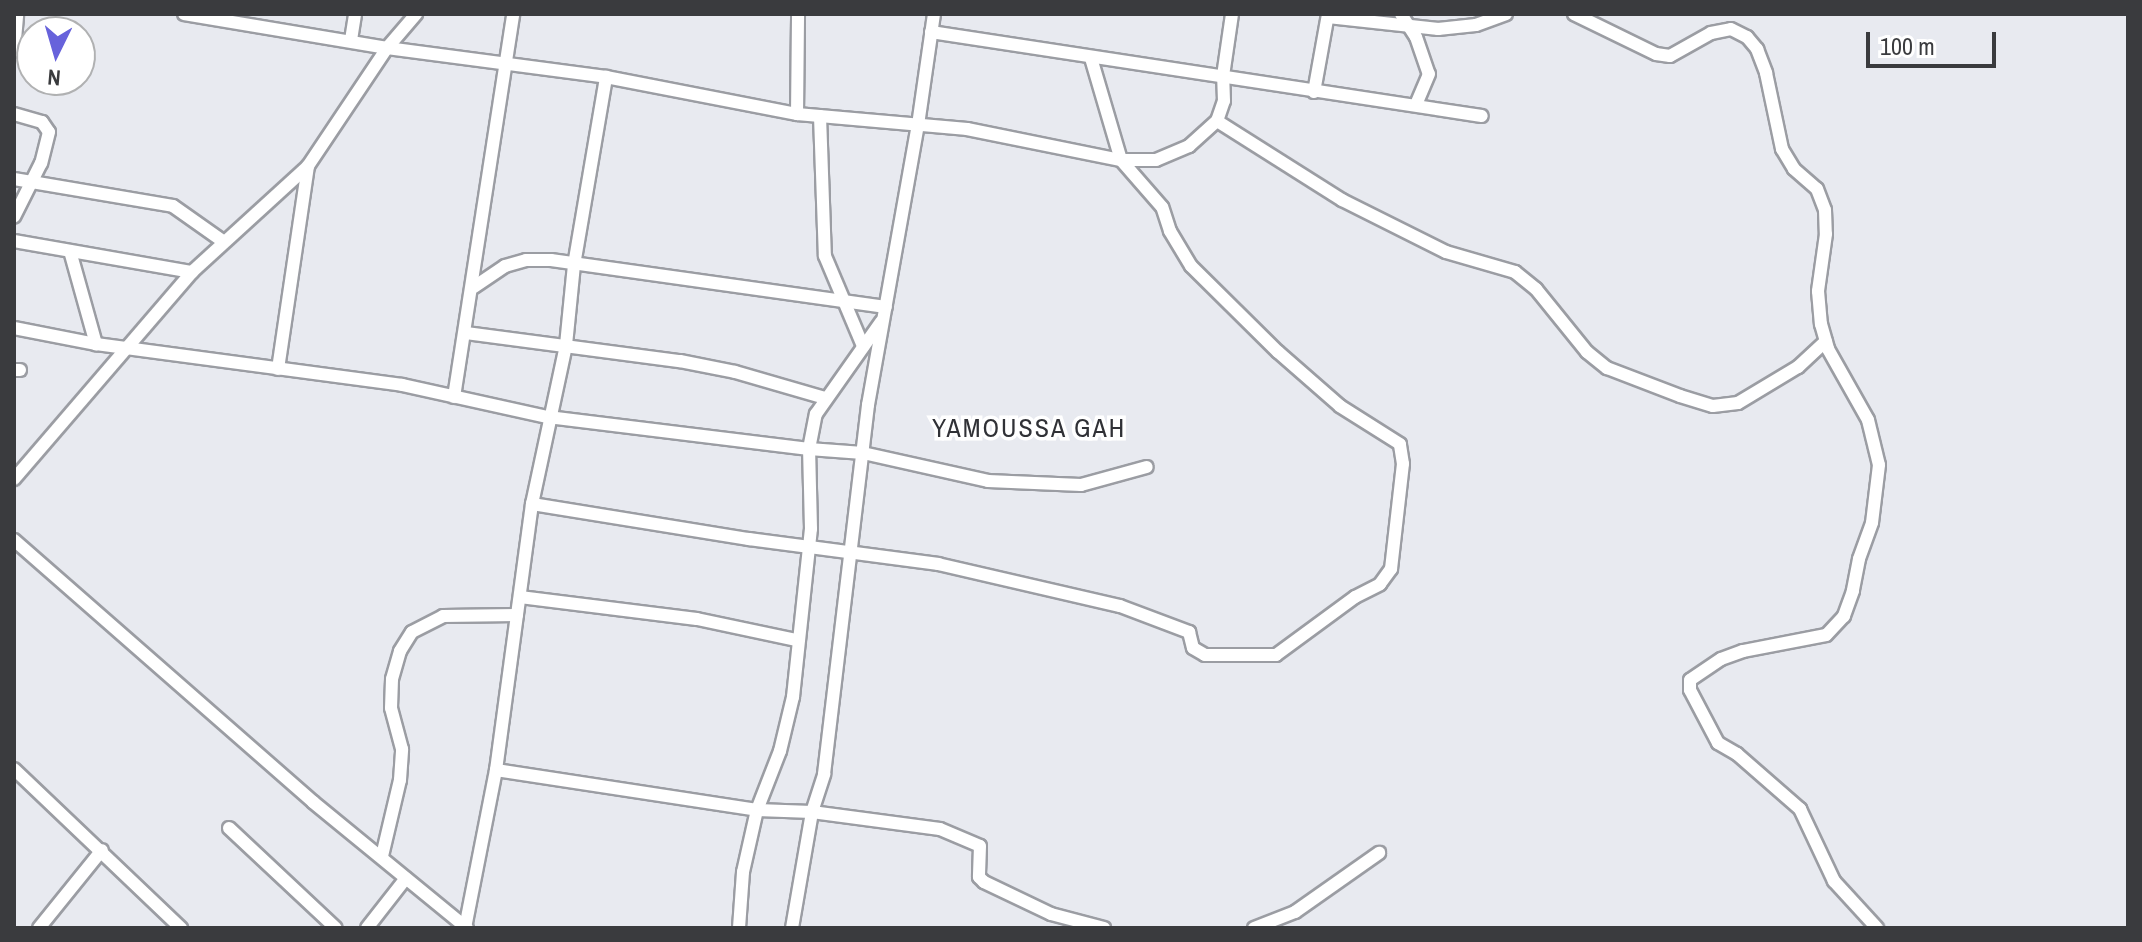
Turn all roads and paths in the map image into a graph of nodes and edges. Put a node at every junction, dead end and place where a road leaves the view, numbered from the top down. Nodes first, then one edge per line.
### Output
1 (17, 14) edge
2 (184, 14) edge
3 (355, 14) edge
4 (416, 14) edge
5 (513, 14) edge
6 (798, 14) edge
7 (934, 14) edge
8 (1232, 14) edge
9 (1401, 14) edge
10 (1506, 14) edge
11 (1574, 14) edge
12 (1609, 14) edge
13 (1328, 16) edge
14 (230, 18) edge
15 (1411, 29) junction
16 (1606, 30) junction
17 (931, 32) junction
18 (351, 40) junction
19 (387, 48) junction
20 (14, 51) edge
21 (1091, 58) junction
22 (505, 63) junction
23 (1223, 76) junction
24 (606, 77) junction
25 (1314, 92) junction
26 (1416, 104) junction
27 (14, 114) edge
28 (797, 114) junction
29 (820, 116) junction
30 (1482, 116) dead end
31 (1217, 121) junction
32 (918, 125) junction
33 (1121, 160) junction
34 (308, 166) junction
35 (14, 179) edge
36 (33, 182) junction
37 (14, 217) edge
38 (14, 241) edge
39 (224, 242) junction
40 (70, 251) junction
41 (574, 265) junction
42 (192, 272) junction
43 (474, 287) junction
44 (845, 304) junction
45 (885, 313) junction
46 (14, 328) edge
47 (466, 333) junction
48 (1826, 341) junction
49 (96, 344) junction
50 (566, 345) junction
51 (863, 346) junction
52 (126, 347) junction
53 (278, 369) junction
54 (454, 397) junction
55 (825, 398) junction
56 (548, 417) junction
57 (809, 449) junction
58 (863, 453) junction
59 (1147, 467) dead end
60 (14, 479) edge
61 (532, 504) junction
62 (14, 540) edge
63 (808, 547) junction
64 (851, 553) junction
65 (520, 597) junction
66 (517, 615) junction
67 (797, 640) junction
68 (14, 769) edge
69 (496, 770) junction
70 (757, 810) junction
71 (812, 812) junction
72 (229, 828) dead end
73 (102, 850) junction
74 (1379, 853) dead end
75 (382, 856) junction
76 (406, 878) junction
77 (39, 928) edge
78 (181, 928) edge
79 (336, 928) edge
80 (367, 928) edge
81 (466, 928) edge
82 (739, 928) edge
83 (792, 928) edge
84 (1104, 928) edge
85 (1254, 928) edge
86 (1877, 928) edge

1 - 20 street
2 - 14 street
3 - 18 street
4 - 19 street
5 - 22 street
6 - 28 street
7 - 17 street
8 - 23 street
9 - 15 street
10 - 15 street
11 - 16 street
12 - 16 street
13 - 15 street
13 - 25 street
14 - 18 street
15 - 26 street
16 - 48 street
17 - 21 street
17 - 32 street
18 - 19 street
19 - 22 street
19 - 34 street
21 - 23 street
21 - 33 street
22 - 24 street
22 - 43 street
23 - 25 street
23 - 31 street
24 - 28 street
24 - 41 street
25 - 26 street
26 - 30 street
27 - 36 street
28 - 29 street
29 - 32 street
29 - 44 street
31 - 33 street
31 - 48 street
32 - 33 street
32 - 45 street
33 - 64 street
34 - 39 street
34 - 53 street
35 - 36 street
36 - 37 street
36 - 39 street
38 - 40 street
39 - 42 street
40 - 42 street
40 - 49 street
41 - 43 street
41 - 44 street
41 - 50 street
42 - 52 street
43 - 47 street
44 - 45 street
44 - 51 street
45 - 51 street
45 - 58 street
46 - 49 street
47 - 50 street
47 - 54 street
48 - 86 street
49 - 52 street
50 - 55 street
50 - 56 street
51 - 55 street
52 - 53 street
52 - 60 street
53 - 54 street
54 - 56 street
55 - 57 street
56 - 57 street
56 - 61 street
57 - 58 street
57 - 63 street
58 - 59 street
58 - 64 street
61 - 63 street
61 - 65 street
62 - 75 street
63 - 64 street
63 - 67 street
64 - 71 street
65 - 66 street
65 - 67 street
66 - 69 street
66 - 75 street
67 - 70 street
68 - 73 street
69 - 70 street
69 - 81 street
70 - 71 street
70 - 82 street
71 - 83 street
71 - 84 street
72 - 79 street
73 - 77 street
73 - 78 street
74 - 85 street
75 - 76 street
76 - 80 street
76 - 81 street

